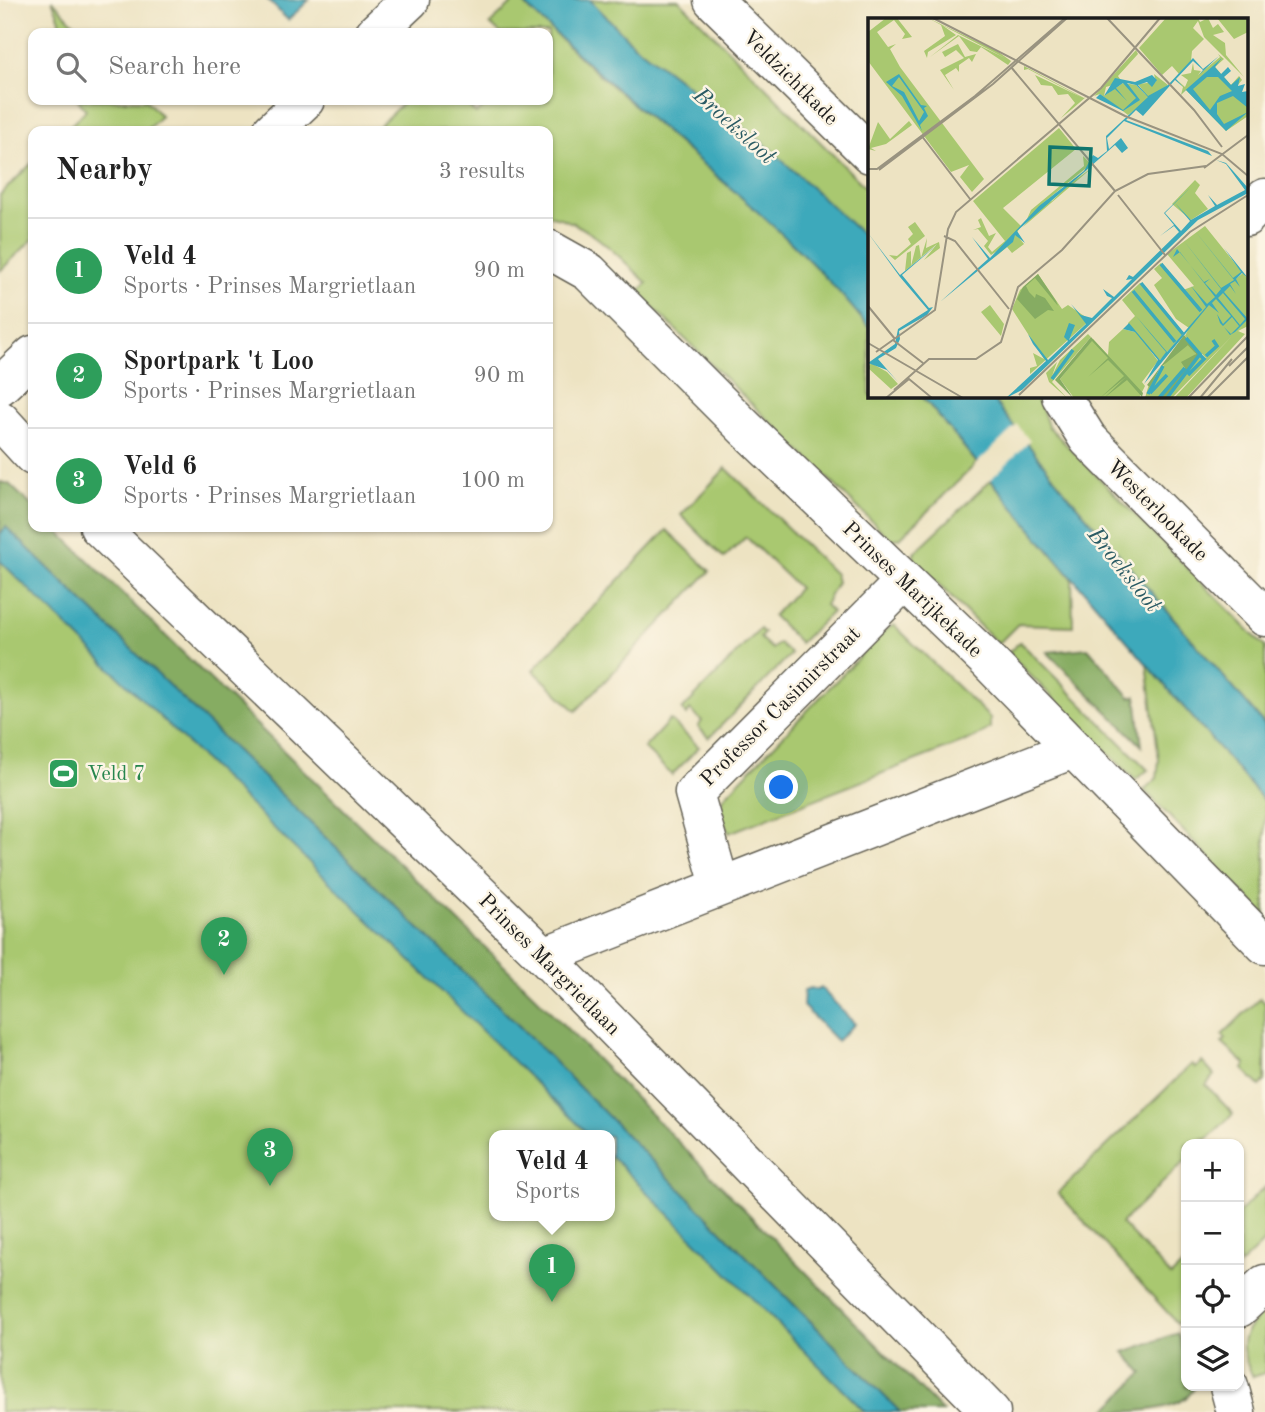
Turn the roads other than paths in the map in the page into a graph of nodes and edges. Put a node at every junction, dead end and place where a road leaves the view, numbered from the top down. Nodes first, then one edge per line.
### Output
1 (713, 0) edge
2 (408, 2) edge
3 (380, 28) edge
4 (300, 105) edge
5 (277, 126) edge
6 (868, 152) edge
7 (1265, 198) edge
8 (1248, 215) edge
9 (553, 252) edge
10 (28, 360) edge
11 (0, 386) edge
12 (1061, 397) edge
13 (0, 420) edge
14 (28, 451) edge
15 (104, 532) edge
16 (904, 582) junction
17 (1265, 617) edge
18 (1073, 749) junction
19 (720, 885) junction
20 (1265, 945) edge
21 (544, 956) junction
22 (1265, 1284) edge
23 (1244, 1303) edge
24 (1230, 1391) edge
25 (991, 1412) edge
26 (1236, 1412) edge

1 - 6 street, Veldzichtkade
2 - 3 street
4 - 5 street
7 - 8 street
9 - 16 street, Prinses Marijkekade
10 - 11 street
12 - 17 street, Westerlookade
13 - 14 street
15 - 21 street, Prinses Margrietlaan
16 - 18 street, Prinses Marijkekade
16 - 19 street, Professor Casimirstraat
18 - 19 street
18 - 20 street, Prinses Marijkekade
19 - 21 street
21 - 25 street, Prinses Margrietlaan
22 - 23 street
24 - 26 street

